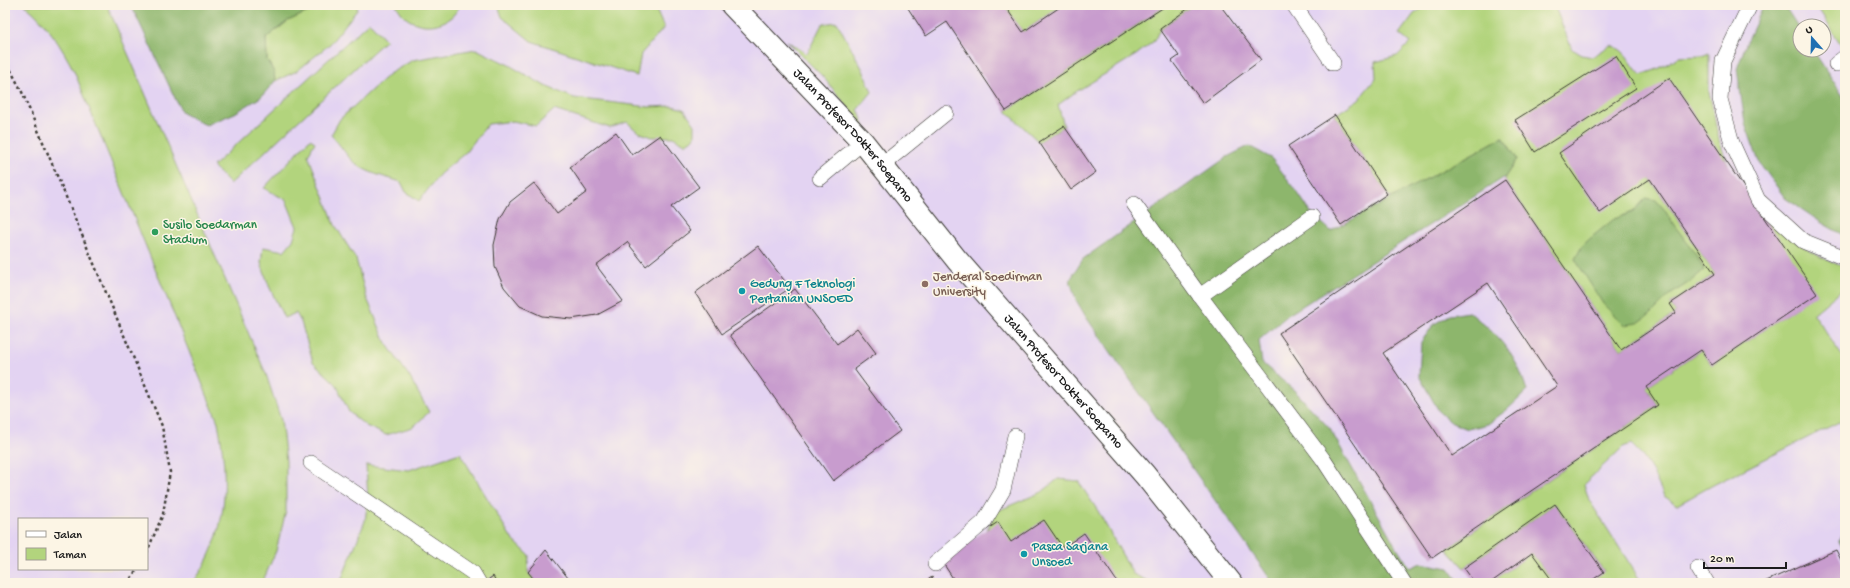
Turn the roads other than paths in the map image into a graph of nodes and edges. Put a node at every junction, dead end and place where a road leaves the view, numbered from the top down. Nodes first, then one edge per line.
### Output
1 (732, 5) edge
2 (1294, 5) edge
3 (1750, 5) edge
4 (1333, 62) dead end
5 (946, 113) dead end
6 (863, 142) junction
7 (882, 166) junction
8 (820, 178) dead end
9 (1134, 204) dead end
10 (1312, 217) dead end
11 (1845, 258) edge
12 (1200, 296) junction
13 (1015, 436) dead end
14 (311, 463) dead end
15 (935, 564) dead end
16 (1698, 568) dead end
17 (479, 583) edge
18 (1231, 583) edge
19 (1404, 583) edge
20 (1706, 583) edge

1 - 6 street, Jalan Profesor Dokter Soeparno
2 - 4 lane
3 - 11 lane
5 - 7 lane
6 - 7 street, Jalan Profesor Dokter Soeparno
6 - 8 lane
7 - 18 street, Jalan Profesor Dokter Soeparno
9 - 12 lane
10 - 12 lane
12 - 19 lane
13 - 15 lane
14 - 17 lane
16 - 20 lane

